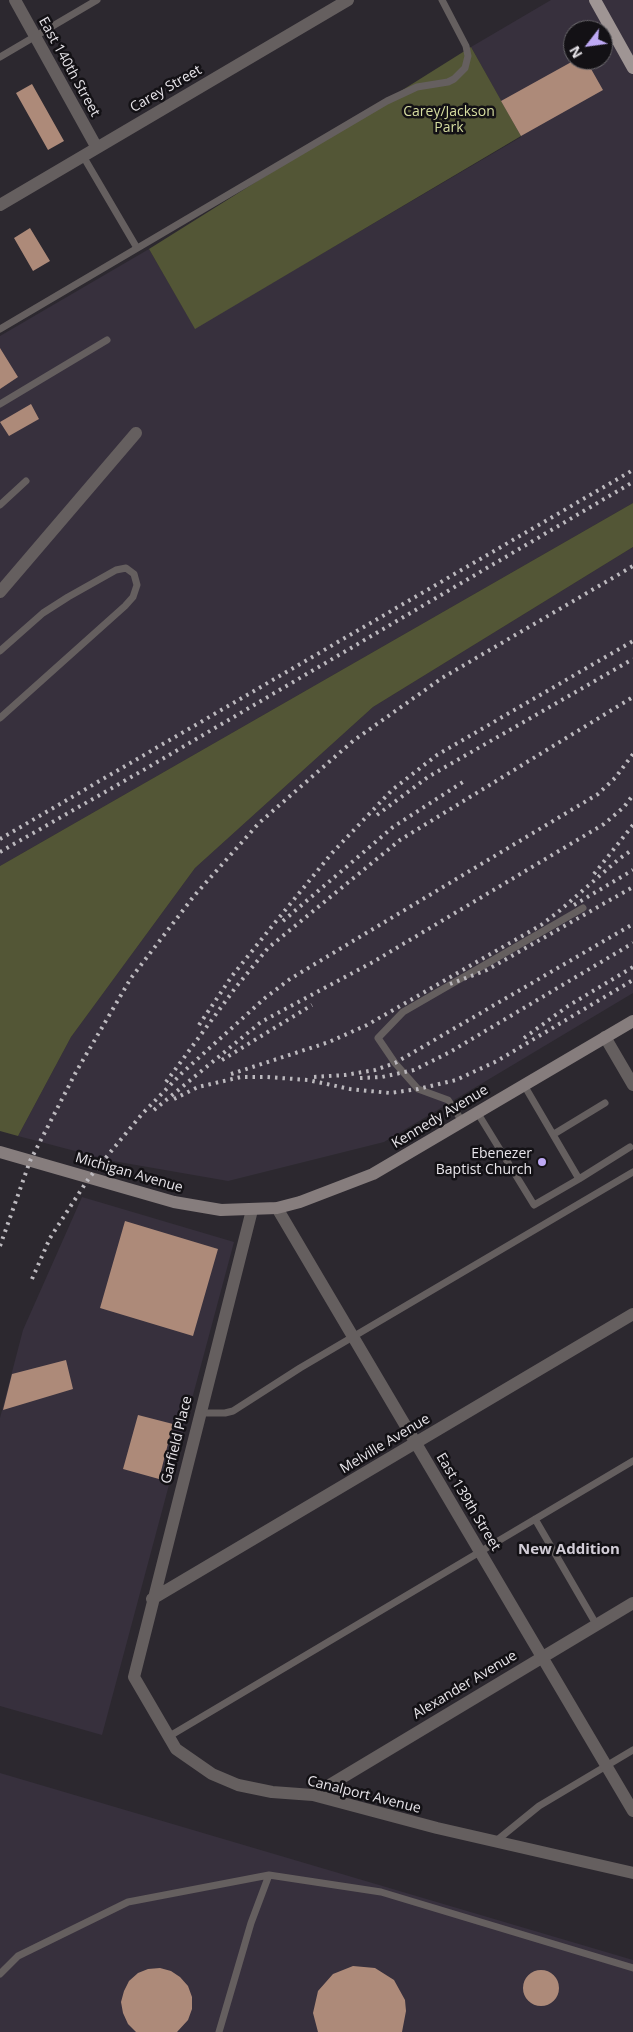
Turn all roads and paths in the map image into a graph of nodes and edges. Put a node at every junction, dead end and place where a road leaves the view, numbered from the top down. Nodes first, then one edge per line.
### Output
1 (15, 0) edge
2 (97, 0) edge
3 (348, 0) edge
4 (442, 0) edge
5 (596, 0) edge
6 (36, 36) junction
7 (0, 57) edge
8 (633, 68) edge
9 (97, 148) junction
10 (83, 156) junction
11 (0, 205) edge
12 (137, 248) junction
13 (0, 329) edge
14 (107, 340) dead end
15 (0, 404) edge
16 (136, 433) dead end
17 (26, 481) dead end
18 (0, 504) edge
19 (0, 592) edge
20 (0, 651) edge
21 (0, 718) edge
22 (583, 908) dead end
23 (633, 1021) edge
24 (605, 1037) junction
25 (524, 1085) junction
26 (633, 1085) edge
27 (605, 1103) dead end
28 (477, 1112) junction
29 (462, 1121) junction
30 (554, 1134) junction
31 (630, 1147) dead end
32 (0, 1152) edge
33 (633, 1172) edge
34 (579, 1179) junction
35 (277, 1208) junction
36 (252, 1210) junction
37 (633, 1314) edge
38 (353, 1337) junction
39 (200, 1413) junction
40 (416, 1444) junction
41 (633, 1461) edge
42 (535, 1519) junction
43 (480, 1552) junction
44 (152, 1599) junction
45 (633, 1603) edge
46 (596, 1624) junction
47 (542, 1656) junction
48 (134, 1677) joint
49 (168, 1737) junction
50 (633, 1750) edge
51 (606, 1765) junction
52 (312, 1794) junction
53 (633, 1811) edge
54 (495, 1842) junction
55 (633, 1873) edge
56 (269, 1875) junction
57 (633, 1968) edge
58 (0, 1974) edge
59 (219, 2032) edge

1 - 6 street, East 140th Street
2 - 6 lane
3 - 9 street, Carey Street
4 - 12 lane
5 - 8 main road
6 - 7 lane
6 - 9 street, East 140th Street
9 - 10 street, Carey Street
10 - 11 street, Carey Street
10 - 12 lane
12 - 13 lane
14 - 15 lane
16 - 19 street
17 - 18 lane
20 - 21 lane
22 - 29 lane
23 - 24 main road, Kennedy Avenue
24 - 25 main road, Kennedy Avenue
24 - 26 street
25 - 28 main road, Kennedy Avenue
25 - 30 lane
27 - 30 lane
28 - 29 main road, Kennedy Avenue
28 - 34 lane
29 - 35 main road, Kennedy Avenue
30 - 34 lane
31 - 34 lane
32 - 36 main road, Michigan Avenue
33 - 38 lane
35 - 36 main road, Kennedy Avenue
35 - 38 street, East 139th Street
36 - 39 street, Garfield Place
37 - 40 street, Melville Avenue
38 - 39 lane
38 - 40 street, East 139th Street
39 - 44 street, Garfield Place
40 - 43 street, East 139th Street
40 - 44 street, Melville Avenue
41 - 42 lane
42 - 43 lane
42 - 46 lane
43 - 47 street, East 139th Street
43 - 49 lane
44 - 48 street, Garfield Place
45 - 46 street, Alexander Avenue
46 - 47 street, Alexander Avenue
47 - 51 street, East 139th Street
47 - 52 street, Alexander Avenue
48 - 49 street, Canalport Avenue
49 - 52 street, Canalport Avenue
50 - 51 lane
51 - 53 street, East 139th Street
51 - 54 lane
52 - 54 street, Canalport Avenue
54 - 55 street, Canalport Avenue
56 - 57 lane
56 - 58 lane
56 - 59 lane

